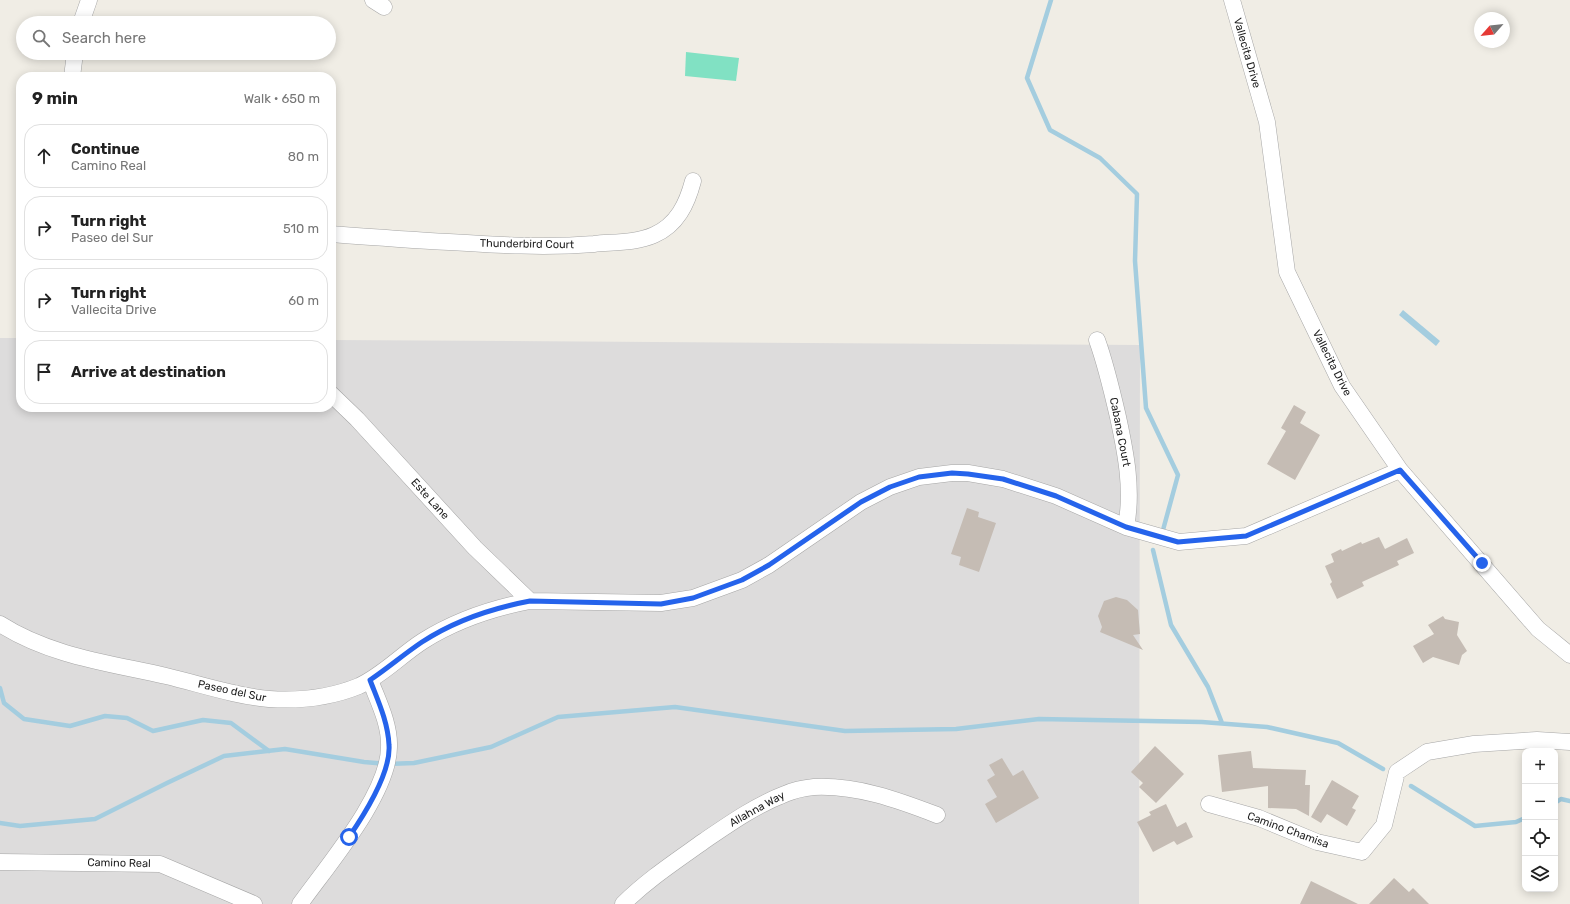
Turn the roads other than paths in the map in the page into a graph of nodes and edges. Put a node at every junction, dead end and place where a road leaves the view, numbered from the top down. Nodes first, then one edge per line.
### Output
1 (89, 0) edge
2 (1232, 0) edge
3 (83, 16) edge
4 (73, 60) edge
5 (72, 72) edge
6 (693, 181) dead end
7 (336, 234) edge
8 (1097, 340) dead end
9 (336, 399) edge
10 (1400, 470) junction
11 (1126, 527) junction
12 (530, 601) junction
13 (0, 624) edge
14 (1570, 655) edge
15 (370, 680) junction
16 (1570, 742) edge
17 (1209, 804) dead end
18 (938, 815) dead end
19 (0, 862) edge
20 (254, 904) edge
21 (300, 904) edge
22 (623, 904) edge

1 - 3 street
2 - 10 street, Vallecita Drive
4 - 5 street
6 - 7 street, Thunderbird Court
8 - 11 street, Cabana Court
9 - 12 street, Este Lane
10 - 11 street, Paseo del Sur
10 - 14 street, Vallecita Drive
11 - 12 street, Paseo del Sur
12 - 15 street, Paseo del Sur
13 - 15 street, Paseo del Sur
15 - 21 street
16 - 17 street, Camino Chamisa
18 - 22 street, Allahna Way
19 - 20 street, Camino Real

